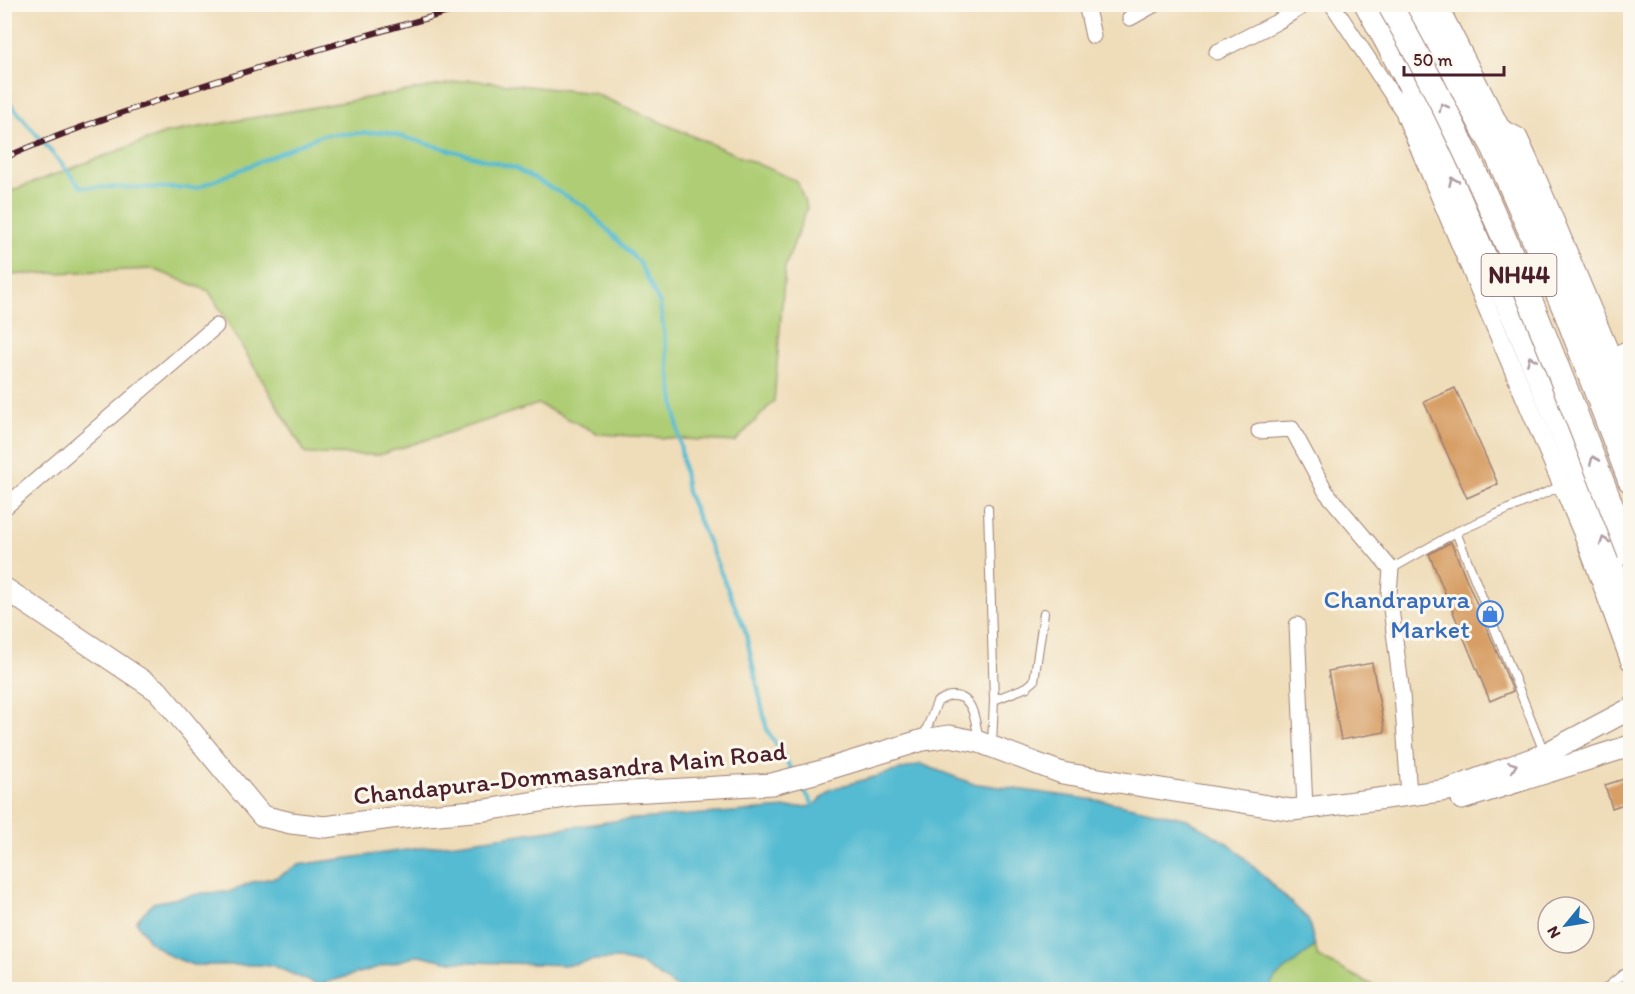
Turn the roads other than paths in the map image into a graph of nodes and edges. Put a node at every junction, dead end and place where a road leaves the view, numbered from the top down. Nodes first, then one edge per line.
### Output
1 (1086, 4) edge
2 (1155, 4) edge
3 (1306, 4) edge
4 (1332, 4) edge
5 (1365, 4) edge
6 (1389, 4) edge
7 (1415, 4) edge
8 (1436, 4) edge
9 (1130, 18) dead end
10 (1093, 36) dead end
11 (1217, 52) dead end
12 (1409, 86) junction
13 (1406, 116) junction
14 (1498, 127) junction
15 (216, 326) dead end
16 (1630, 347) edge
17 (1612, 356) junction
18 (1630, 400) edge
19 (1260, 431) dead end
20 (1630, 438) edge
21 (1630, 482) edge
22 (1563, 485) junction
23 (1589, 500) junction
24 (4, 508) edge
25 (988, 508) dead end
26 (1456, 532) junction
27 (1630, 554) edge
28 (1391, 568) junction
29 (4, 588) edge
30 (1044, 614) dead end
31 (1625, 618) edge
32 (1297, 625) dead end
33 (1630, 661) edge
34 (994, 700) junction
35 (1630, 709) edge
36 (923, 741) junction
37 (986, 744) junction
38 (1630, 746) edge
39 (1545, 754) junction
40 (1409, 795) junction
41 (1299, 809) junction
42 (1630, 972) edge
43 (1606, 988) dead end

1 - 10 street
2 - 9 street
3 - 11 street
4 - 13 street
5 - 12 main road
27 -> 6 highway, NH44, bridge
7 - 21 highway, NH44
8 - 14 main road
12 - 13 street
23 -> 12 main road
13 - 22 street
14 - 17 street
14 - 20 main road
15 - 24 street
16 - 17 street
17 - 18 street
19 - 28 street
21 - 23 main road
22 - 26 lane
22 - 31 street
31 -> 23 main road
25 - 34 lane
26 - 28 lane
26 - 39 lane
28 - 40 street
29 - 36 main road, Chandapura-Dommasandra Main Road
30 - 34 lane
31 - 33 street
32 - 41 street
34 - 37 lane
35 - 39 main road, Chandapura-Dommasandra Main Road
36 - 37 main road, Chandapura-Dommasandra Main Road
36 - 37 lane
37 - 41 main road, Chandapura-Dommasandra Main Road
38 - 41 main road
40 -> 39 main road, Chandapura-Dommasandra Main Road
40 - 41 main road, Chandapura-Dommasandra Main Road
42 - 43 lane

